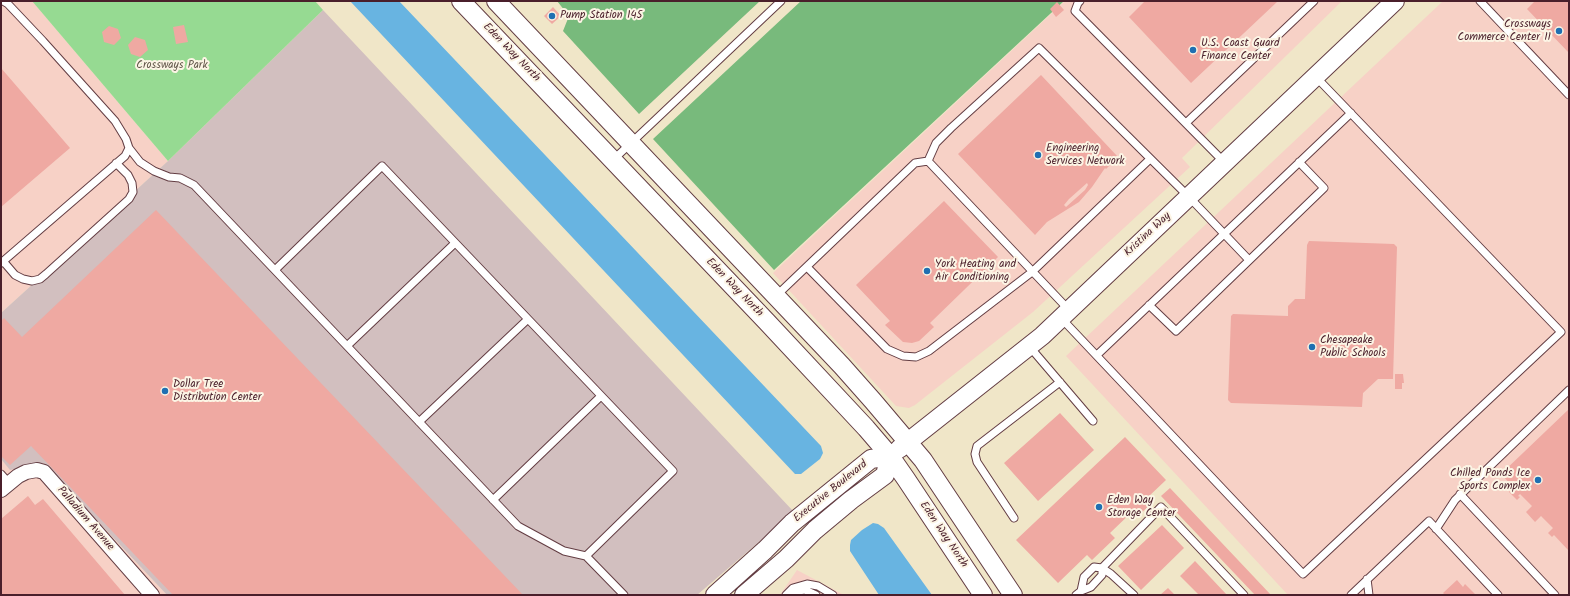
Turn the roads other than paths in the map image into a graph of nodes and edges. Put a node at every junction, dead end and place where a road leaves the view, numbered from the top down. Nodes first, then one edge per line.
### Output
1 (461, 1) edge
2 (496, 1) edge
3 (781, 1) edge
4 (1080, 1) edge
5 (1314, 1) edge
6 (1395, 1) edge
7 (1480, 1) edge
8 (6, 2) edge
9 (1316, 77) junction
10 (1569, 95) edge
11 (1351, 113) junction
12 (1186, 123) junction
13 (630, 143) junction
14 (129, 148) junction
15 (1150, 159) junction
16 (613, 161) junction
17 (928, 161) junction
18 (1299, 162) junction
19 (116, 163) junction
20 (1225, 163) junction
21 (1189, 197) junction
22 (1224, 234) junction
23 (455, 243) junction
24 (1250, 260) junction
25 (2, 262) edge
26 (807, 267) junction
27 (275, 270) junction
28 (1032, 272) junction
29 (776, 296) junction
30 (1149, 305) junction
31 (1065, 314) junction
32 (528, 319) junction
33 (347, 346) junction
34 (1029, 346) junction
35 (1097, 355) junction
36 (1060, 382) junction
37 (1569, 390) edge
38 (601, 396) junction
39 (1094, 421) dead end
40 (419, 422) junction
41 (908, 442) junction
42 (890, 456) junction
43 (4, 483) edge
44 (1460, 494) junction
45 (493, 500) junction
46 (1014, 518) dead end
47 (1436, 529) junction
48 (586, 556) junction
49 (1102, 568) junction
50 (1368, 579) junction
51 (1079, 593) edge
52 (152, 595) edge
53 (624, 595) edge
54 (715, 595) edge
55 (744, 595) edge
56 (786, 595) edge
57 (792, 595) edge
58 (816, 595) edge
59 (833, 595) edge
60 (983, 595) edge
61 (1013, 595) edge
62 (1134, 595) edge
63 (1244, 595) edge
64 (1351, 595) edge
65 (1369, 595) edge
66 (1498, 595) edge
67 (1555, 595) edge

1 - 16 street, Eden Way North
2 - 13 street
3 - 13 lane
4 - 12 lane
5 - 12 lane
6 - 9 street, Kristina Way
7 - 10 lane
8 - 14 lane
9 - 11 lane
9 - 20 street, Kristina Way
11 - 18 lane
11 - 35 lane
12 - 20 lane
13 - 16 lane
13 - 29 street
14 - 19 lane
14 - 27 lane
15 - 17 lane
15 - 21 lane
15 - 28 lane
16 - 42 street, Eden Way North
17 - 26 lane
17 - 28 lane
18 - 22 lane
18 - 24 lane
19 - 25 lane
19 - 25 lane
20 - 21 street, Kristina Way
21 - 22 lane
21 - 31 street, Kristina Way
22 - 24 lane
22 - 30 lane
23 - 27 lane
23 - 32 lane
23 - 33 lane
24 - 30 lane
26 - 28 lane
26 - 29 lane
27 - 33 lane
28 - 31 lane
29 - 41 street
30 - 35 lane
31 - 34 street, Kristina Way
31 - 35 lane
32 - 38 lane
32 - 40 lane
33 - 40 lane
34 - 36 lane
34 - 41 street, Kristina Way
36 - 39 lane
36 - 46 lane
37 - 44 lane
38 - 45 lane
38 - 48 lane
40 - 45 lane
41 - 42 street, Kristina Way
41 - 61 street
42 - 54 street, Executive Boulevard
42 - 55 street, Executive Boulevard
42 - 60 street, Eden Way North
43 - 52 street, Palladium Avenue
44 - 47 lane
44 - 67 lane
45 - 48 lane
47 - 50 lane
47 - 66 lane
48 - 53 lane
49 - 51 lane
49 - 51 lane
49 - 62 lane
49 - 63 lane
50 - 64 lane
50 - 65 lane
56 - 59 lane
57 - 58 lane

